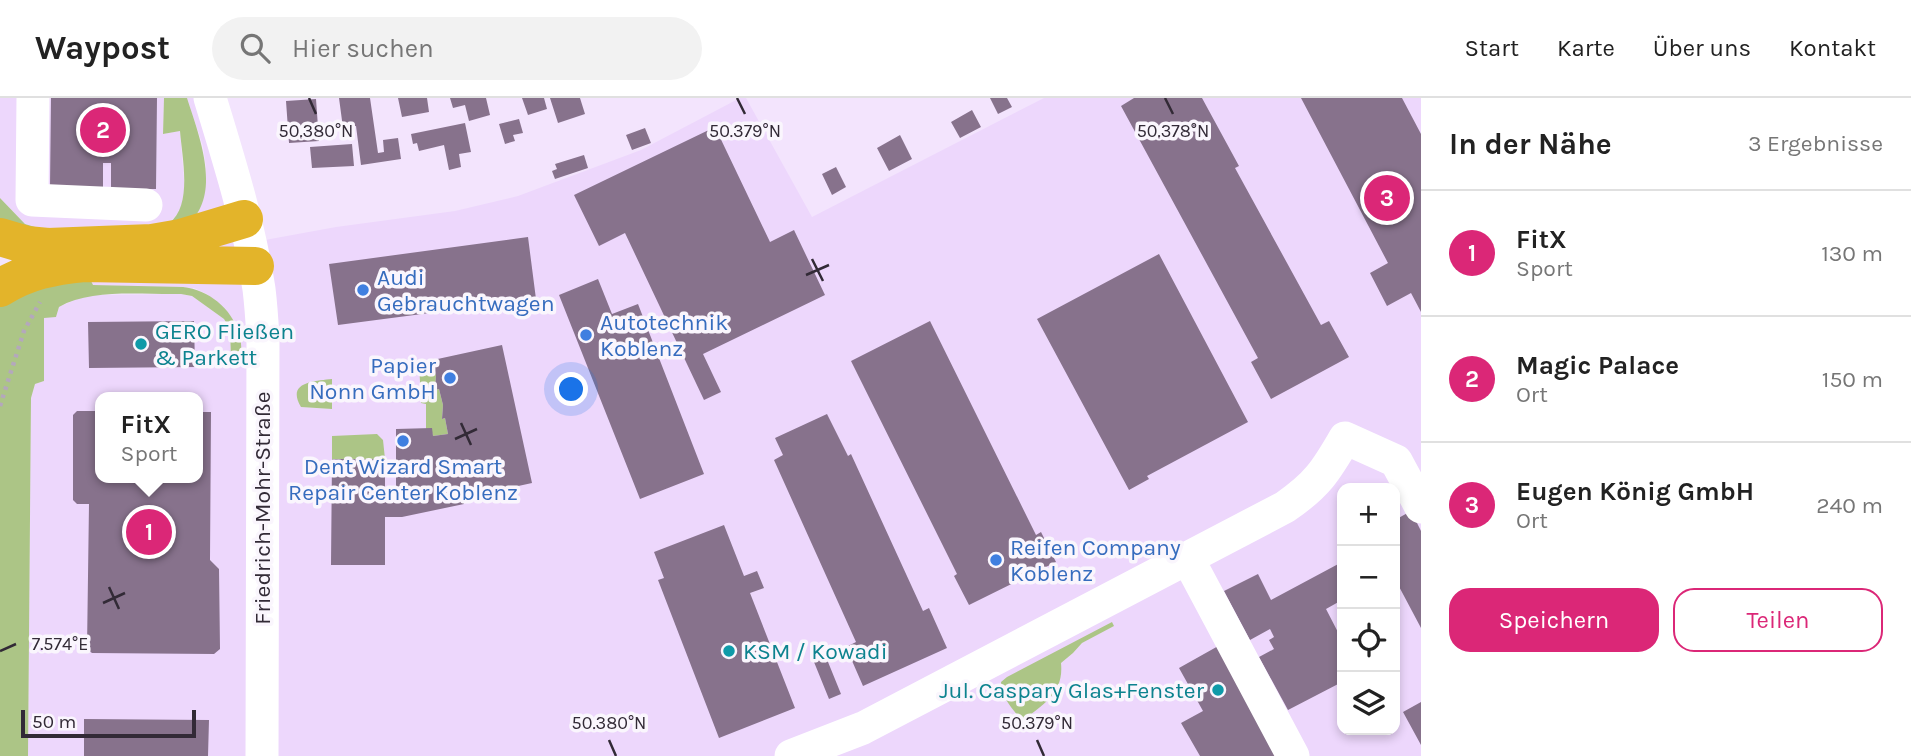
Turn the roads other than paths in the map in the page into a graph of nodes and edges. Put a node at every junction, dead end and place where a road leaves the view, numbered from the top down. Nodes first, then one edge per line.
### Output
1 (33, 98) edge
2 (209, 98) edge
3 (146, 205) dead end
4 (244, 219) junction
5 (0, 237) edge
6 (255, 266) junction
7 (0, 288) edge
8 (1421, 508) edge
9 (1188, 559) junction
10 (262, 756) edge
11 (791, 756) edge
12 (1293, 756) edge

1 - 3 street
2 - 4 street, Friedrich-Mohr-Straße
4 - 5 highway
4 - 6 street, Friedrich-Mohr-Straße
6 - 7 highway
6 - 10 street, Friedrich-Mohr-Straße
8 - 9 street
9 - 11 street
9 - 12 street

